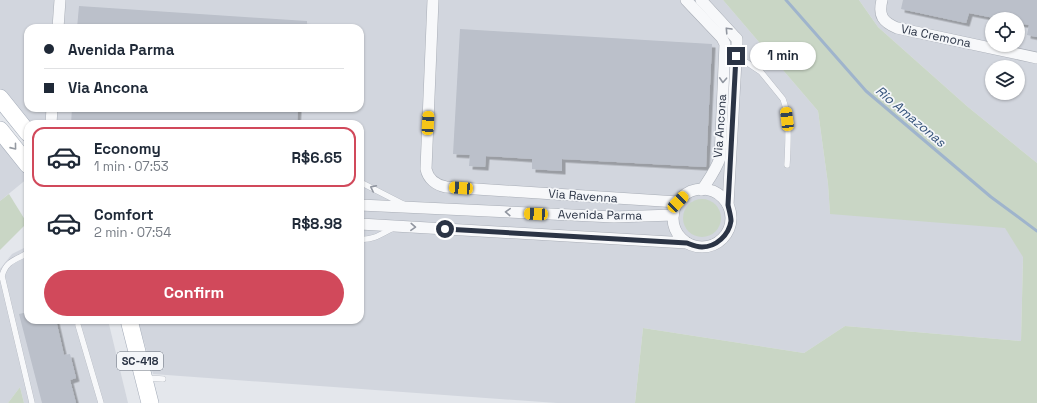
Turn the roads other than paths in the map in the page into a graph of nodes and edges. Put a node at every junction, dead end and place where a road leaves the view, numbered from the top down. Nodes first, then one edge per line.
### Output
1 (60, 0) edge
2 (433, 0) edge
3 (686, 0) edge
4 (701, 0) edge
5 (882, 0) edge
6 (58, 24) edge
7 (736, 56) junction
8 (1037, 58) edge
9 (0, 98) edge
10 (24, 128) edge
11 (0, 130) edge
12 (24, 160) edge
13 (787, 166) dead end
14 (364, 183) edge
15 (702, 190) junction
16 (678, 202) junction
17 (364, 205) edge
18 (728, 205) junction
19 (411, 208) junction
20 (673, 215) junction
21 (364, 224) edge
22 (397, 226) junction
23 (364, 240) edge
24 (687, 243) junction
25 (24, 255) edge
26 (1, 278) edge
27 (130, 324) edge
28 (78, 325) dead end
29 (144, 378) junction
30 (163, 379) dead end
31 (32, 403) edge
32 (101, 403) edge
33 (150, 403) edge

1 - 6 street
2 - 16 street, Via Ravenna
3 -> 15 street, Via Ancona
7 -> 4 street, Via Ancona
5 - 8 street, Via Cremona
7 - 13 lane
7 - 18 street, Via Ancona
9 - 10 main road
11 -> 12 main road
19 -> 14 lane
15 - 16 street
15 - 18 street
16 - 20 street
17 - 19 street, Avenida Parma
18 - 24 street
20 -> 19 street, Avenida Parma
20 - 24 street
21 - 22 street, Avenida Parma
22 - 23 lane
22 -> 24 street, Avenida Parma
25 - 26 lane
26 - 31 lane
27 - 29 main road, SC-418
28 - 32 lane
29 - 30 lane
29 - 33 main road, SC-418

